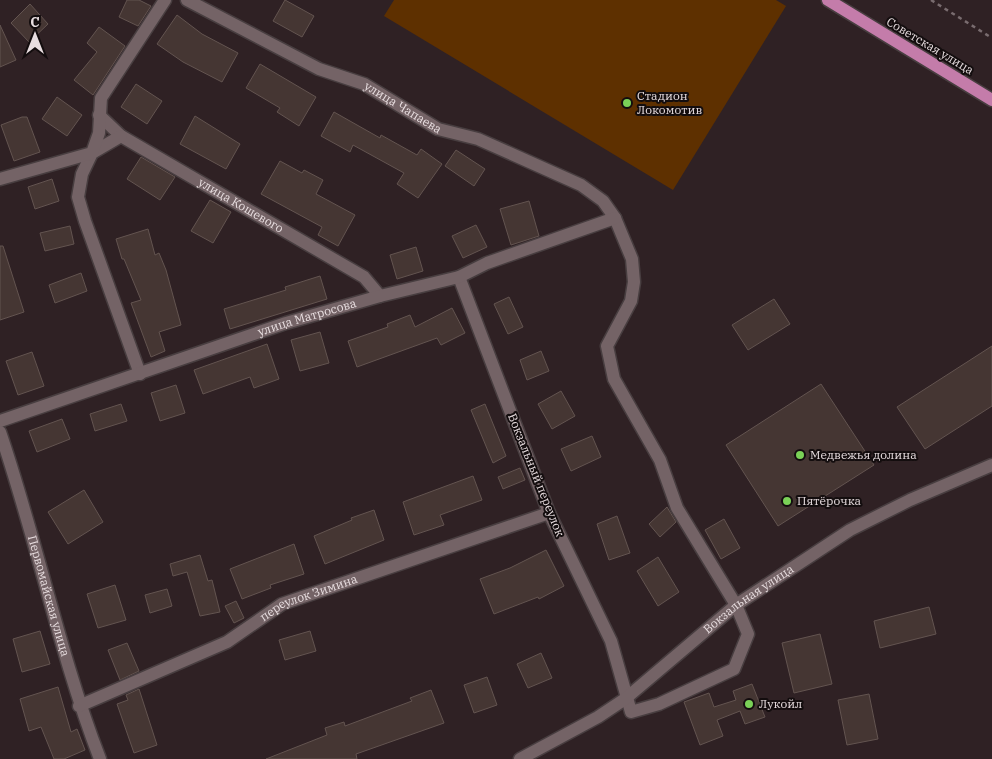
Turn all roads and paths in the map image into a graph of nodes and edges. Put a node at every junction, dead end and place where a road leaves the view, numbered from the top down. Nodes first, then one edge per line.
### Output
1 (165, 0) edge
2 (187, 0) edge
3 (828, 0) edge
4 (931, 0) edge
5 (992, 38) edge
6 (992, 100) edge
7 (99, 116) junction
8 (121, 136) junction
9 (92, 152) junction
10 (0, 179) edge
11 (614, 218) junction
12 (459, 277) junction
13 (380, 296) junction
14 (140, 374) junction
15 (0, 421) edge
16 (0, 432) edge
17 (992, 465) edge
18 (549, 513) junction
19 (736, 605) junction
20 (625, 698) junction
21 (80, 706) junction
22 (100, 759) edge
23 (520, 759) edge

1 - 7 street
2 - 11 street, улица Чапаева
3 - 6 main road, Советская улица
4 - 5 path
7 - 8 street, улица Кошевого
7 - 9 street
8 - 9 street
8 - 13 street, улица Кошевого
9 - 10 street
9 - 14 street
11 - 12 street, улица Матросова
11 - 19 street, улица Чапаева
12 - 13 street, улица Матросова
12 - 18 street, Вокзальный переулок
13 - 14 street, улица Матросова
14 - 15 street, улица Матросова
16 - 21 street, Первомайская улица
17 - 19 street, Вокзальная улица
18 - 20 street, Вокзальный переулок
18 - 21 street, переулок Зимина
19 - 20 street, Вокзальная улица
19 - 20 street, улица Чапаева
20 - 23 street, Вокзальная улица
21 - 22 street, Первомайская улица

